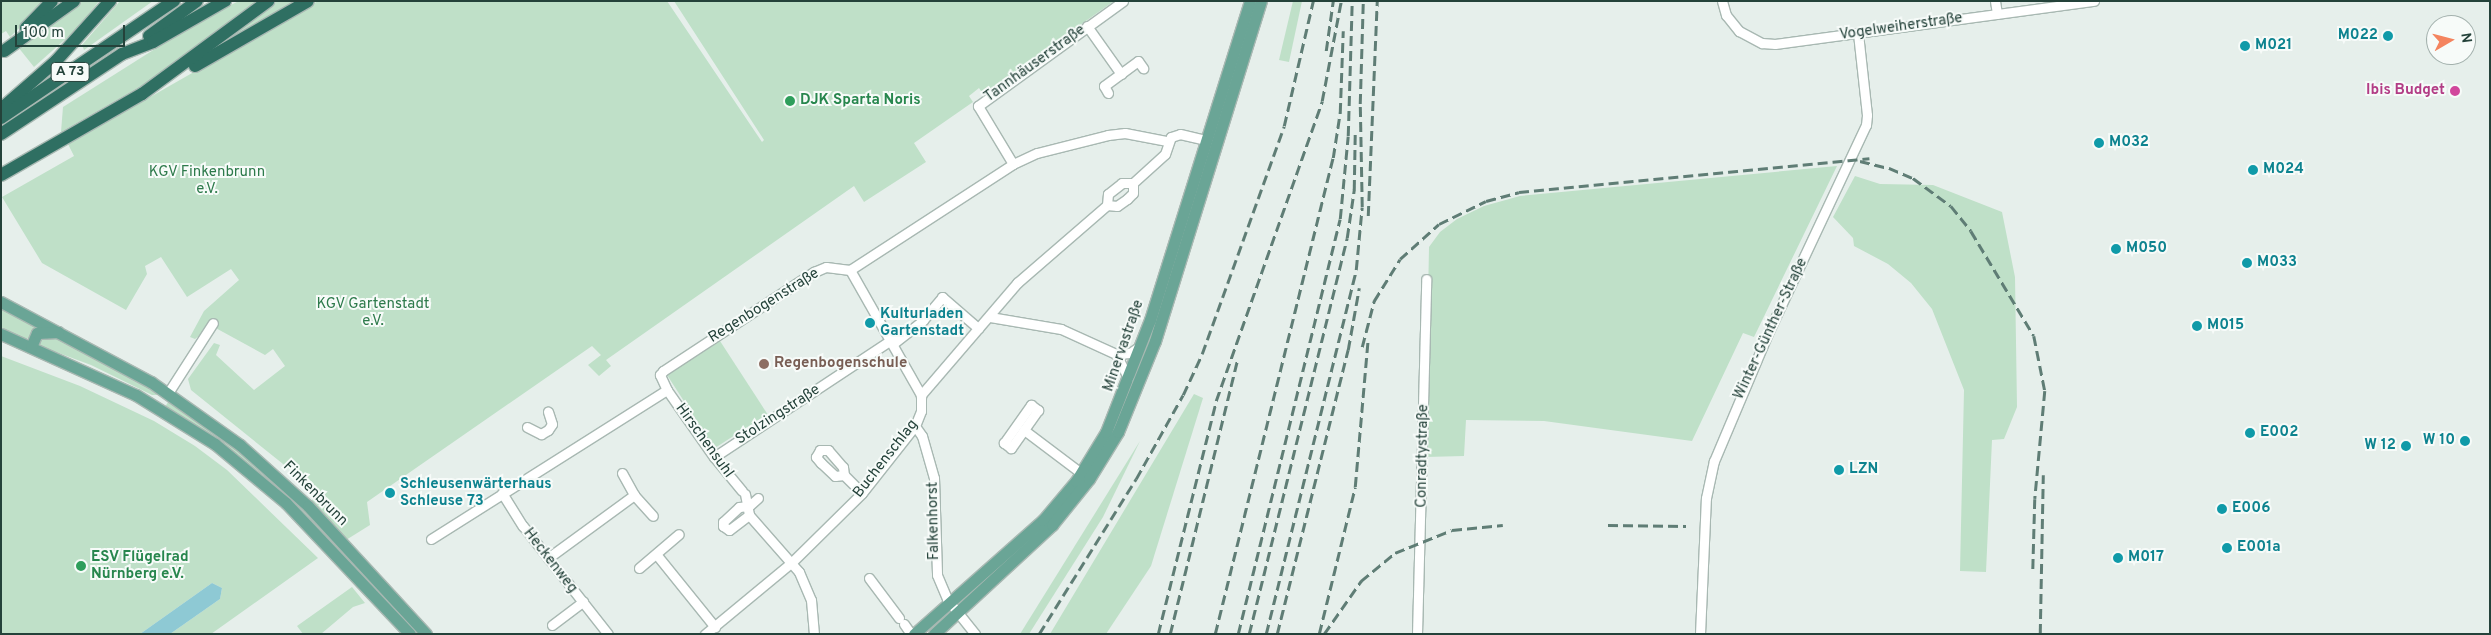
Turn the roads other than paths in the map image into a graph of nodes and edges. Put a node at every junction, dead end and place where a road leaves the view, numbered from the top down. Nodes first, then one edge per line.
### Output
1 (52, 1) edge
2 (74, 1) edge
3 (110, 1) edge
4 (174, 1) edge
5 (197, 1) edge
6 (226, 1) edge
7 (268, 1) edge
8 (308, 1) edge
9 (1123, 1) edge
10 (1250, 1) edge
11 (1261, 1) edge
12 (1995, 1) edge
13 (2094, 1) edge
14 (1723, 5) edge
15 (1997, 14) junction
16 (1087, 26) junction
17 (1858, 33) junction
18 (2, 52) edge
19 (122, 54) junction
20 (1143, 68) dead end
21 (1121, 74) junction
22 (1108, 92) dead end
23 (142, 94) junction
24 (1, 109) edge
25 (1, 118) edge
26 (1, 134) edge
27 (1207, 140) junction
28 (1167, 141) junction
29 (1013, 164) junction
30 (1, 175) edge
31 (1133, 183) junction
32 (1107, 205) junction
33 (850, 270) junction
34 (1426, 279) dead end
35 (1, 302) edge
36 (990, 317) junction
37 (213, 323) dead end
38 (978, 328) junction
39 (60, 332) junction
40 (1, 334) edge
41 (893, 341) junction
42 (1142, 345) junction
43 (31, 347) junction
44 (1116, 354) junction
45 (1129, 381) junction
46 (668, 390) junction
47 (168, 393) junction
48 (921, 395) junction
49 (148, 402) junction
50 (548, 412) dead end
51 (915, 426) junction
52 (527, 427) dead end
53 (1024, 430) junction
54 (714, 457) junction
55 (622, 473) dead end
56 (1081, 473) junction
57 (844, 475) dead end
58 (502, 493) junction
59 (862, 493) junction
60 (634, 495) junction
61 (758, 498) dead end
62 (749, 510) junction
63 (653, 516) dead end
64 (679, 534) dead end
65 (431, 540) dead end
66 (656, 554) junction
67 (548, 558) junction
68 (792, 562) junction
69 (639, 568) dead end
70 (868, 578) dead end
71 (582, 602) junction
72 (950, 604) junction
73 (958, 613) junction
74 (552, 625) dead end
75 (716, 627) junction
76 (410, 634) edge
77 (426, 634) edge
78 (608, 634) edge
79 (705, 634) edge
80 (814, 634) edge
81 (913, 634) edge
82 (934, 634) edge
83 (975, 634) edge
84 (1417, 634) edge
85 (1700, 634) edge

1 - 18 highway
2 - 18 highway
3 - 24 highway
4 - 25 highway, A 73
5 - 19 highway
6 - 19 highway
7 - 23 highway
8 - 23 highway
9 - 16 street, Tannhäuserstraße
10 - 27 main road, Minervastraße
11 - 73 main road, Minervastraße
12 - 15 street
13 - 15 street, Vogelweiherstraße
14 - 17 street, Vogelweiherstraße
15 - 17 street, Vogelweiherstraße
16 - 21 street
16 - 29 street, Tannhäuserstraße
17 - 85 street, Winter-Günther-Straße
19 - 26 highway, A 73
20 - 21 street
21 - 22 street
23 - 30 highway
27 - 28 street
27 - 42 main road, Minervastraße
28 - 29 street
28 - 31 street
29 - 33 street
31 - 32 street
31 - 32 street
32 - 36 street
33 - 41 street
33 - 46 street, Regenbogenstraße
34 - 84 street, Conradtystraße
35 - 39 main road, Finkenbrunn
36 - 38 street
36 - 44 street
37 - 47 street
38 - 41 street, Stolzingstraße
38 - 48 street
39 - 43 main road
39 - 47 main road, Finkenbrunn
40 - 43 main road, Finkenbrunn
41 - 48 street
41 - 54 street, Stolzingstraße
42 - 44 street
42 - 45 main road, Minervastraße
43 - 49 main road, Finkenbrunn
44 - 45 street
45 - 56 main road, Minervastraße
46 - 54 street, Hirschensuhl
46 - 58 street
47 - 49 main road
47 - 77 main road, Finkenbrunn
48 - 51 street, Buchenschlag
49 - 76 main road, Finkenbrunn
50 - 52 street
51 - 59 street, Buchenschlag
51 - 72 street, Falkenhorst
53 - 53 street
53 - 56 street
54 - 62 street, Hirschensuhl
55 - 60 street
56 - 72 main road, Minervastraße
57 - 59 street
58 - 65 street
58 - 67 street, Heckenweg
59 - 68 street, Buchenschlag
60 - 63 street
60 - 67 street
61 - 62 street
62 - 68 street, Hirschensuhl
64 - 66 street
66 - 69 street
66 - 75 street
67 - 71 street, Heckenweg
68 - 75 street, Buchenschlag
68 - 80 street, Hirschensuhl
70 - 81 street
71 - 74 street, Heckenweg
71 - 78 street, Heckenweg
72 - 73 street, Falkenhorst
72 - 81 main road, Minervastraße
73 - 82 main road, Minervastraße
73 - 83 street
75 - 79 street, Buchenschlag

